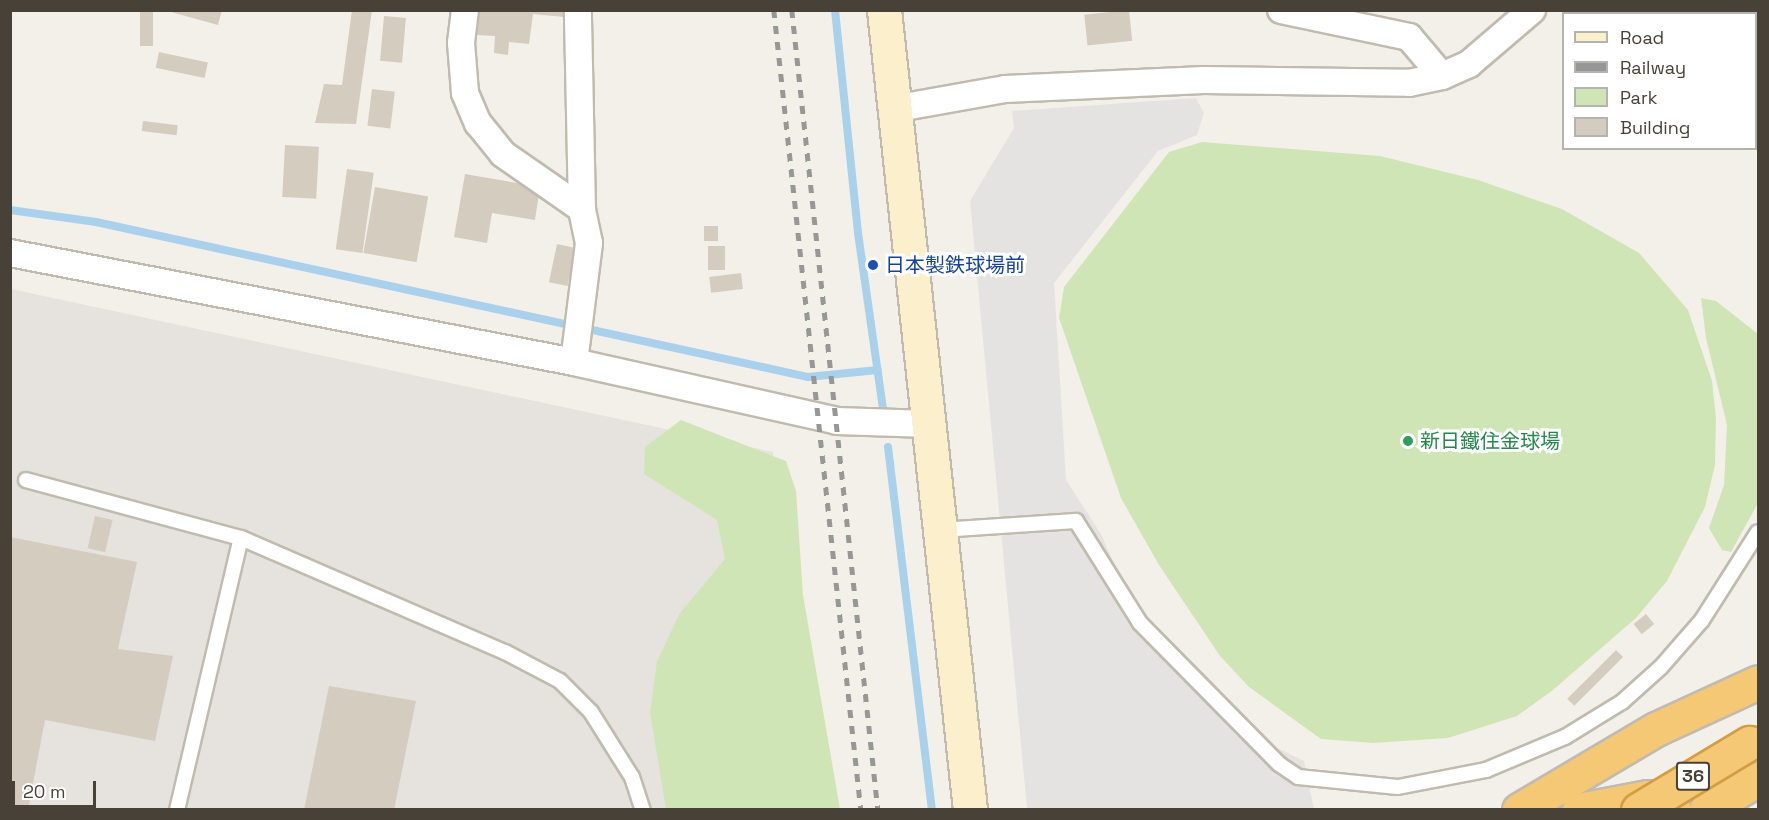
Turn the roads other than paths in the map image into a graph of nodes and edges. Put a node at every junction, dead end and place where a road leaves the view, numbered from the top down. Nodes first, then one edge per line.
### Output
1 (465, 10) edge
2 (578, 10) edge
3 (884, 10) edge
4 (1532, 10) edge
5 (1292, 12) edge
6 (1442, 76) junction
7 (892, 110) junction
8 (582, 209) junction
9 (10, 253) edge
10 (578, 340) junction
11 (929, 424) junction
12 (26, 480) dead end
13 (940, 530) junction
14 (1758, 532) edge
15 (241, 538) junction
16 (1758, 682) edge
17 (1754, 740) edge
18 (1758, 779) edge
19 (177, 810) edge
20 (643, 810) edge
21 (970, 810) edge
22 (1519, 810) edge
23 (1579, 810) edge
24 (1638, 810) edge
25 (1674, 810) edge
26 (1706, 810) edge

1 - 8 street
2 - 8 street
3 - 7 street
4 - 6 street
5 - 6 street
6 - 7 street
7 - 11 street
8 - 10 street
9 - 10 street
10 - 11 street
11 - 13 street
12 - 15 lane
13 - 14 lane
13 - 21 street
15 - 19 lane
15 - 20 lane
16 - 22 highway
17 - 24 highway, 36, bridge
18 - 26 highway, 36
23 - 25 highway

